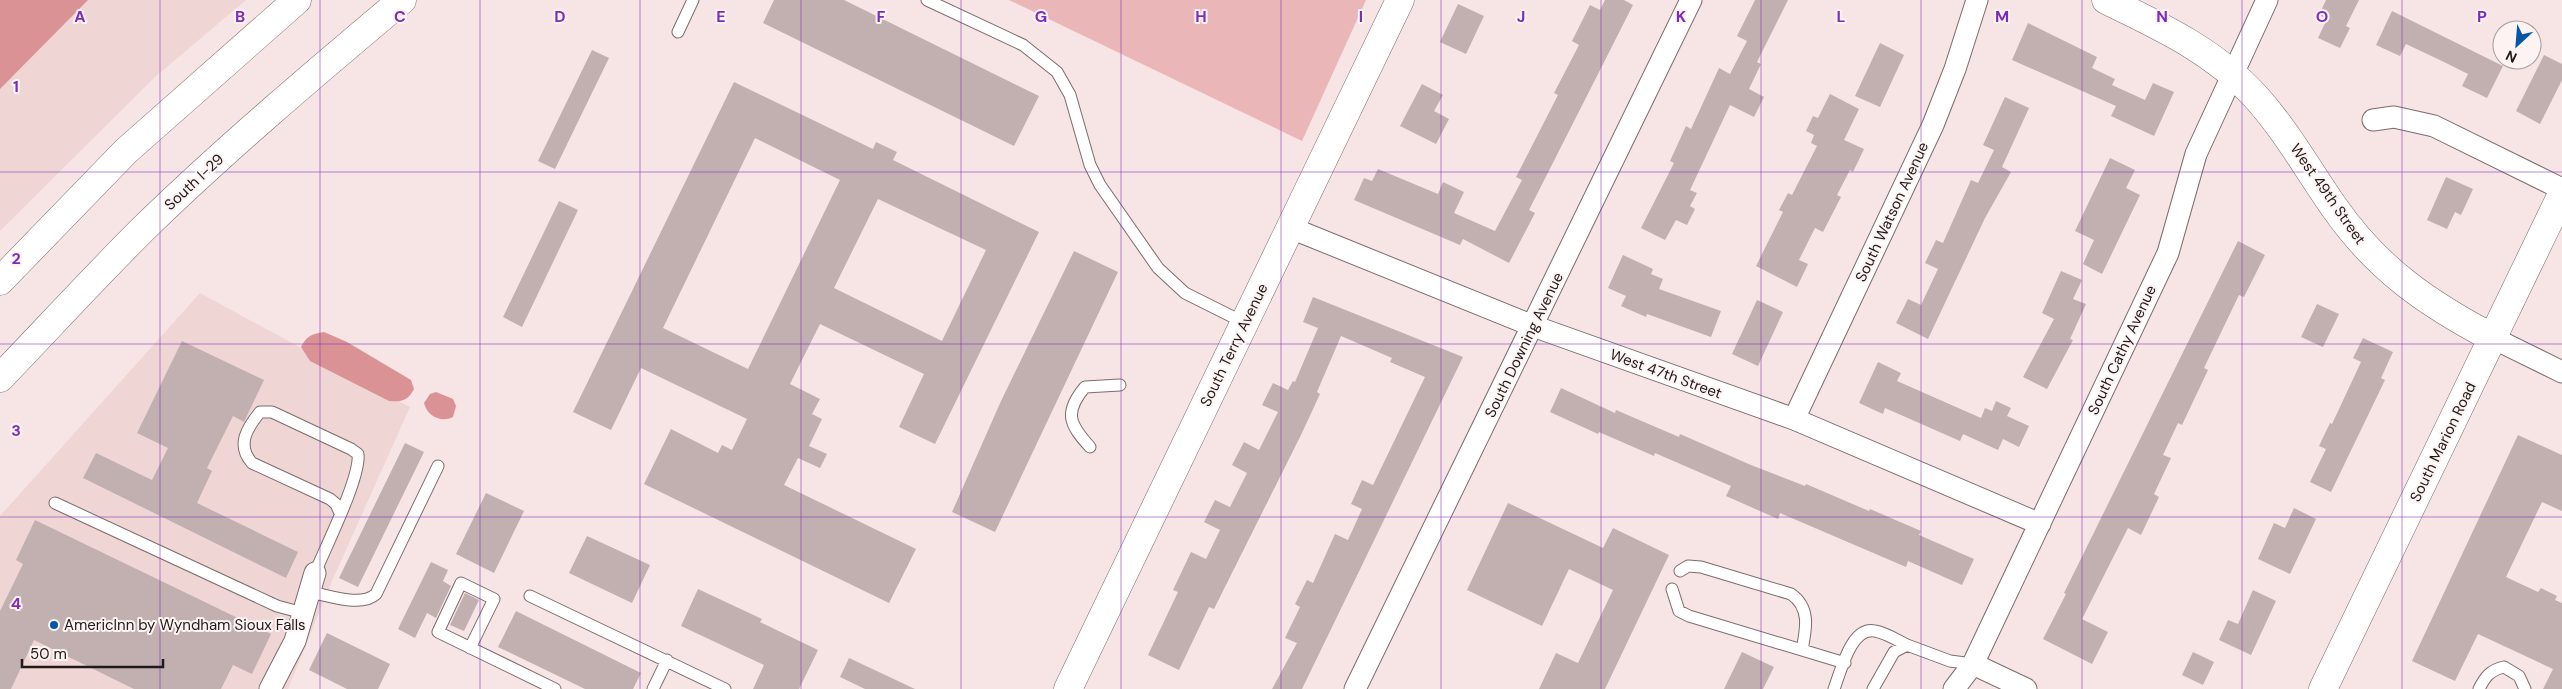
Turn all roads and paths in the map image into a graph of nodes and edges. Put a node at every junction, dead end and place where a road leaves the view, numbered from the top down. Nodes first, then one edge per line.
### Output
1 (297, 0) edge
2 (402, 0) edge
3 (693, 0) edge
4 (927, 0) edge
5 (1400, 0) edge
6 (1691, 0) edge
7 (1977, 0) edge
8 (2106, 0) edge
9 (2267, 0) edge
10 (678, 32) dead end
11 (2233, 75) junction
12 (2373, 120) dead end
13 (2562, 189) edge
14 (2562, 194) edge
15 (1291, 228) junction
16 (0, 281) edge
17 (1244, 323) junction
18 (1533, 326) junction
19 (2493, 338) junction
20 (2562, 372) edge
21 (0, 378) edge
22 (1120, 385) dead end
23 (1794, 419) junction
24 (1090, 447) dead end
25 (438, 466) dead end
26 (54, 503) dead end
27 (340, 513) junction
28 (2040, 524) junction
29 (1680, 571) dead end
30 (312, 582) junction
31 (1672, 589) dead end
32 (530, 596) dead end
33 (303, 613) junction
34 (1908, 645) junction
35 (470, 648) junction
36 (1802, 650) junction
37 (666, 660) junction
38 (1845, 663) junction
39 (1973, 664) junction
40 (270, 689) edge
41 (555, 689) edge
42 (653, 689) edge
43 (725, 689) edge
44 (1068, 689) edge
45 (1355, 689) edge
46 (1834, 689) edge
47 (1873, 689) edge
48 (1954, 689) edge
49 (2026, 689) edge
50 (2323, 689) edge
51 (2479, 689) edge
52 (2525, 689) edge

1 - 16 main road
2 - 21 main road, South I-29
3 - 10 lane
4 - 17 lane
5 - 15 main road, South Terry Avenue
6 - 18 street, South Downing Avenue
7 - 23 street, South Watson Avenue
8 - 11 main road, West 49th Street
9 - 11 street, South Cathy Avenue
11 - 19 main road, West 49th Street
11 - 28 street, South Cathy Avenue
12 - 13 street
14 - 19 main road, South Marion Road
15 - 17 main road, South Terry Avenue
15 - 18 street, West 47th Street
17 - 44 main road, South Terry Avenue
18 - 23 street, West 47th Street
18 - 45 street, South Downing Avenue
19 - 20 street, West 49th Street
19 - 50 main road, South Marion Road
22 - 24 lane
23 - 28 street, West 47th Street
25 - 30 lane
26 - 33 lane
27 - 27 lane
27 - 30 lane
28 - 39 street, South Cathy Avenue
29 - 36 lane
30 - 33 street
31 - 36 lane
32 - 37 lane
33 - 40 street
34 - 38 lane
34 - 39 lane
34 - 47 lane
35 - 35 lane
35 - 41 lane
36 - 38 lane
37 - 42 lane
37 - 43 lane
38 - 46 lane
39 - 48 street, South Cathy Avenue
39 - 49 street
51 - 52 lane

